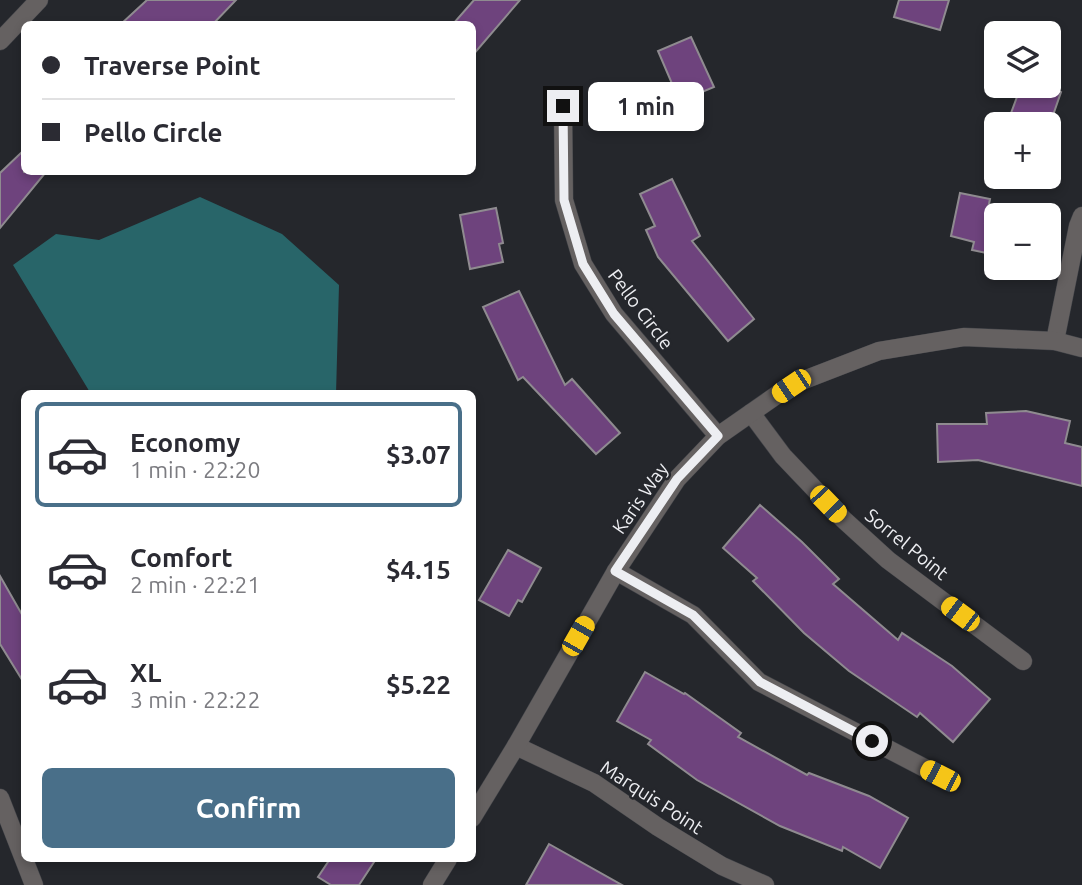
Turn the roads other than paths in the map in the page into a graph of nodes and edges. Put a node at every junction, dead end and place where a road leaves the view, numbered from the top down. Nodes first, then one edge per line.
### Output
1 (39, 0) edge
2 (0, 41) edge
3 (563, 106) dead end
4 (1082, 216) edge
5 (1055, 341) junction
6 (1082, 348) edge
7 (751, 413) junction
8 (718, 436) junction
9 (615, 571) junction
10 (1023, 661) dead end
11 (516, 746) junction
12 (940, 776) dead end
13 (0, 798) edge
14 (476, 811) edge
15 (21, 852) edge
16 (25, 862) edge
17 (445, 862) edge
18 (34, 885) edge
19 (432, 885) edge
20 (765, 885) edge

1 - 2 street
3 - 8 street, Pello Circle
4 - 5 street
5 - 6 street, Karis Way
5 - 7 street, Karis Way
7 - 8 street, Karis Way
7 - 10 street, Sorrel Point
8 - 9 street, Karis Way
9 - 11 street, Karis Way
9 - 12 street
11 - 14 street, Karis Way
11 - 20 street, Marquis Point
13 - 15 street
16 - 18 street
17 - 19 street

